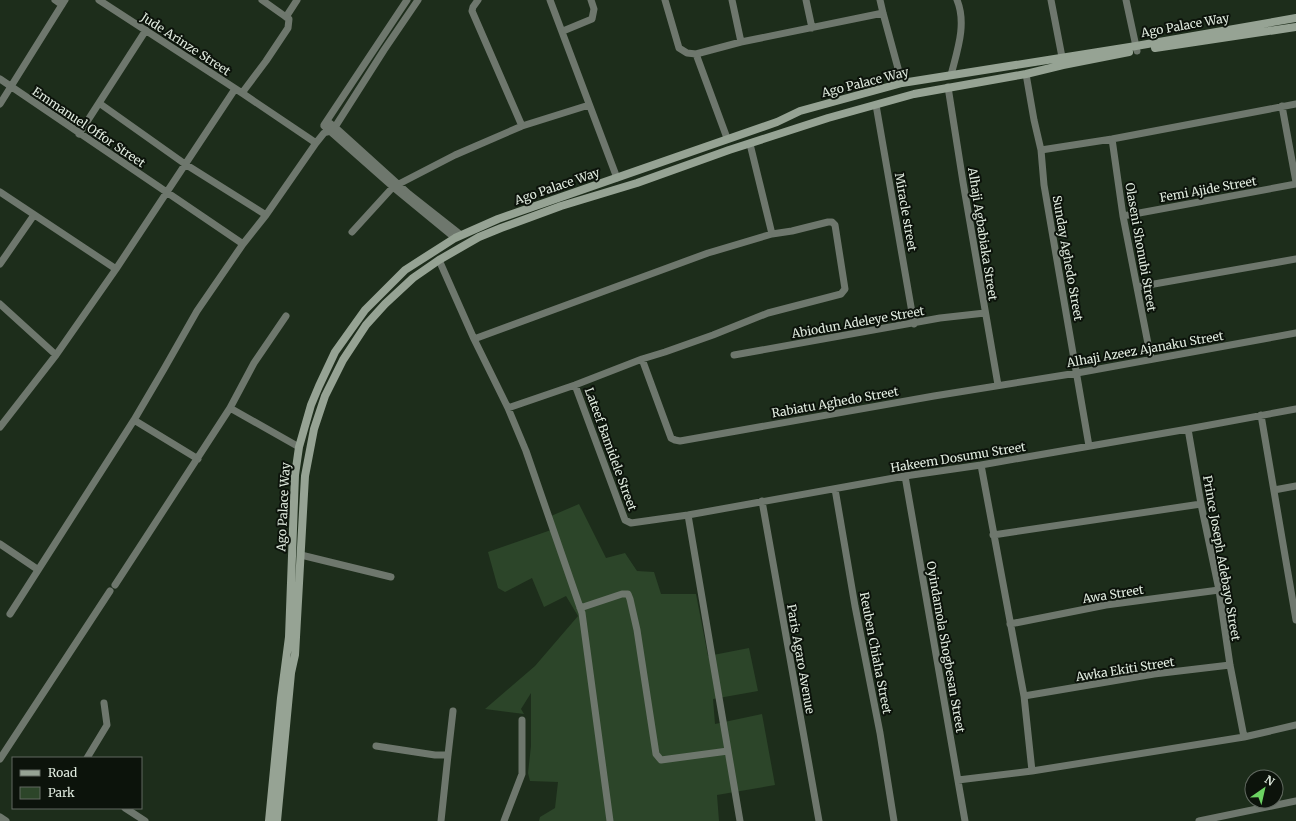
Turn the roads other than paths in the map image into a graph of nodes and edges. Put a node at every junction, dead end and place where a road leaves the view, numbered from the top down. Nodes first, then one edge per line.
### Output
1 (55, 0) edge
2 (99, 0) edge
3 (262, 0) edge
4 (297, 0) edge
5 (407, 0) edge
6 (418, 0) edge
7 (478, 0) edge
8 (550, 0) edge
9 (591, 0) edge
10 (665, 0) edge
11 (732, 0) edge
12 (806, 0) edge
13 (880, 0) edge
14 (957, 0) edge
15 (1051, 0) edge
16 (1126, 0) edge
17 (64, 2) edge
18 (883, 13) junction
19 (286, 17) junction
20 (1296, 18) edge
21 (1296, 27) edge
22 (812, 28) junction
23 (146, 30) junction
24 (563, 31) junction
25 (741, 42) junction
26 (1136, 48) junction
27 (696, 54) junction
28 (1062, 57) junction
29 (1026, 74) junction
30 (950, 75) junction
31 (0, 79) edge
32 (902, 83) junction
33 (11, 87) junction
34 (948, 87) junction
35 (238, 91) junction
36 (99, 103) junction
37 (0, 104) edge
38 (1296, 104) edge
39 (589, 105) junction
40 (876, 105) junction
41 (818, 106) junction
42 (1282, 106) junction
43 (805, 110) junction
44 (818, 121) junction
45 (806, 125) junction
46 (522, 126) junction
47 (328, 128) junction
48 (79, 134) junction
49 (727, 138) junction
50 (1112, 139) junction
51 (316, 143) junction
52 (750, 144) junction
53 (1041, 150) junction
54 (185, 164) junction
55 (617, 178) junction
56 (1296, 183) edge
57 (396, 186) junction
58 (0, 192) edge
59 (166, 192) junction
60 (34, 215) junction
61 (266, 216) junction
62 (1123, 216) junction
63 (352, 232) dead end
64 (772, 234) junction
65 (458, 237) junction
66 (243, 244) junction
67 (1296, 259) edge
68 (438, 260) junction
69 (0, 264) edge
70 (116, 269) junction
71 (1137, 287) junction
72 (0, 304) edge
73 (985, 313) junction
74 (286, 316) dead end
75 (914, 324) junction
76 (1296, 333) edge
77 (474, 339) junction
78 (56, 355) junction
79 (734, 355) dead end
80 (642, 359) junction
81 (1150, 359) junction
82 (1077, 373) junction
83 (575, 385) junction
84 (998, 385) junction
85 (230, 408) junction
86 (508, 408) junction
87 (1296, 409) edge
88 (1261, 415) junction
89 (134, 420) junction
90 (0, 425) edge
91 (1188, 429) junction
92 (299, 446) junction
93 (1089, 446) junction
94 (198, 458) junction
95 (981, 465) junction
96 (905, 476) junction
97 (1296, 486) edge
98 (835, 489) junction
99 (1274, 490) junction
100 (762, 501) junction
101 (1201, 504) junction
102 (688, 515) junction
103 (625, 520) joint
104 (993, 535) junction
105 (0, 544) edge
106 (300, 555) junction
107 (37, 570) junction
108 (391, 576) dead end
109 (1219, 590) junction
110 (580, 608) junction
111 (10, 614) dead end
112 (1296, 620) edge
113 (1010, 624) junction
114 (1230, 665) junction
115 (1024, 696) junction
116 (104, 703) dead end
117 (453, 711) dead end
118 (522, 720) dead end
119 (1296, 725) edge
120 (1244, 737) junction
121 (376, 746) dead end
122 (728, 751) junction
123 (448, 755) junction
124 (88, 757) edge
125 (0, 759) edge
126 (1032, 771) junction
127 (958, 780) junction
128 (1296, 802) edge
129 (126, 809) edge
130 (0, 817) edge
131 (6, 821) edge
132 (145, 821) edge
133 (269, 821) edge
134 (277, 821) edge
135 (441, 821) edge
136 (504, 821) edge
137 (610, 821) edge
138 (740, 821) edge
139 (819, 821) edge
140 (894, 821) edge
141 (965, 821) edge
142 (1199, 821) edge

1 - 17 street
2 - 23 street, Jude Arinze Street
3 - 19 street
4 - 19 street
5 - 47 street
6 - 47 street
7 - 46 street
8 - 24 street
9 - 24 street
10 - 27 street
11 - 25 street
12 - 22 street
13 - 18 street
14 - 30 street
15 - 28 street
16 - 26 street
17 - 33 street
18 - 22 street
18 - 32 street
19 - 35 street
20 - 26 main road, Ago Palace Way
21 - 26 main road, Ago Palace Way
22 - 25 street
23 - 35 street, Jude Arinze Street
23 - 36 street
24 - 39 street
25 - 27 street
26 - 28 main road, Ago Palace Way
26 - 29 main road, Ago Palace Way
27 - 49 street
28 - 30 main road, Ago Palace Way
29 - 34 main road, Ago Palace Way
29 - 53 street, Sunday Aghedo Street
30 - 32 main road, Ago Palace Way
31 - 33 street, Emmanuel Offor Street
32 - 41 main road, Ago Palace Way
33 - 37 street
33 - 48 street, Emmanuel Offor Street
34 - 40 main road, Ago Palace Way
34 - 73 street, Alhaji Agbabiaka Street
35 - 51 street, Jude Arinze Street
35 - 54 street
36 - 48 street
36 - 54 street
38 - 42 street
39 - 46 street
39 - 55 street
40 - 44 main road, Ago Palace Way
40 - 75 street, Miracle street
41 - 43 main road, Ago Palace Way
41 - 44 main road
42 - 50 street
42 - 56 street
43 - 45 main road
43 - 49 main road, Ago Palace Way
44 - 45 main road, Ago Palace Way
45 - 52 main road, Ago Palace Way
46 - 57 street
47 - 51 street
47 - 57 street
48 - 59 street, Emmanuel Offor Street
49 - 55 main road, Ago Palace Way
50 - 53 street
50 - 62 street, Olaseni Shonubi Street
51 - 61 street
52 - 64 street
52 - 68 main road, Ago Palace Way
53 - 82 street, Sunday Aghedo Street
54 - 59 street
54 - 61 street
55 - 65 main road, Ago Palace Way
56 - 62 street, Femi Ajide Street
57 - 63 street
57 - 65 street
58 - 60 street
59 - 66 street, Emmanuel Offor Street
59 - 70 street
60 - 69 street
60 - 70 street
61 - 66 street
62 - 71 street, Olaseni Shonubi Street
64 - 77 street
64 - 80 street
65 - 92 main road, Ago Palace Way
66 - 89 street
67 - 71 street
68 - 77 street
68 - 106 main road, Ago Palace Way
70 - 78 street
71 - 81 street, Olaseni Shonubi Street
72 - 78 street
73 - 75 street, Abiodun Adeleye Street
73 - 84 street, Alhaji Agbabiaka Street
74 - 85 street
75 - 79 street, Abiodun Adeleye Street
76 - 81 street, Alhaji Azeez Ajanaku Street
77 - 86 street
78 - 90 street
80 - 83 street
80 - 84 street, Rabiatu Aghedo Street
81 - 82 street, Alhaji Azeez Ajanaku Street
82 - 84 street, Alhaji Azeez Ajanaku Street
82 - 93 street, Sunday Aghedo Street
83 - 86 street
83 - 103 street, Lateef Bamidele Street
85 - 92 street
85 - 94 street
86 - 110 street
87 - 88 street, Hakeem Dosumu Street
88 - 91 street, Hakeem Dosumu Street
88 - 99 street
89 - 94 street
89 - 107 street
91 - 93 street, Hakeem Dosumu Street
91 - 101 street, Prince Joseph Adebayo Street
92 - 133 main road, Ago Palace Way
93 - 95 street, Hakeem Dosumu Street
94 - 125 street
95 - 96 street, Hakeem Dosumu Street
95 - 104 street
96 - 98 street, Hakeem Dosumu Street
96 - 127 street, Oyindamola Shogbesan Street
97 - 99 street
98 - 100 street, Hakeem Dosumu Street
98 - 140 street, Reuben Chiaha Street
99 - 112 street
100 - 102 street, Hakeem Dosumu Street
100 - 139 street, Paris Agaro Avenue
101 - 104 street
101 - 109 street, Prince Joseph Adebayo Street
102 - 103 street, Hakeem Dosumu Street
102 - 122 street
104 - 113 street
105 - 107 street
106 - 108 street
106 - 134 main road, Ago Palace Way
107 - 111 street
109 - 113 street, Awa Street
109 - 114 street, Prince Joseph Adebayo Street
110 - 122 street
110 - 137 street
113 - 115 street
114 - 115 street, Awka Ekiti Street
114 - 120 street, Prince Joseph Adebayo Street
115 - 126 street
116 - 124 street
117 - 123 street
118 - 136 street
119 - 120 street
120 - 126 street
121 - 123 street
122 - 138 street
123 - 135 street
126 - 127 street
127 - 141 street, Oyindamola Shogbesan Street
128 - 142 street
129 - 132 street
130 - 131 street

